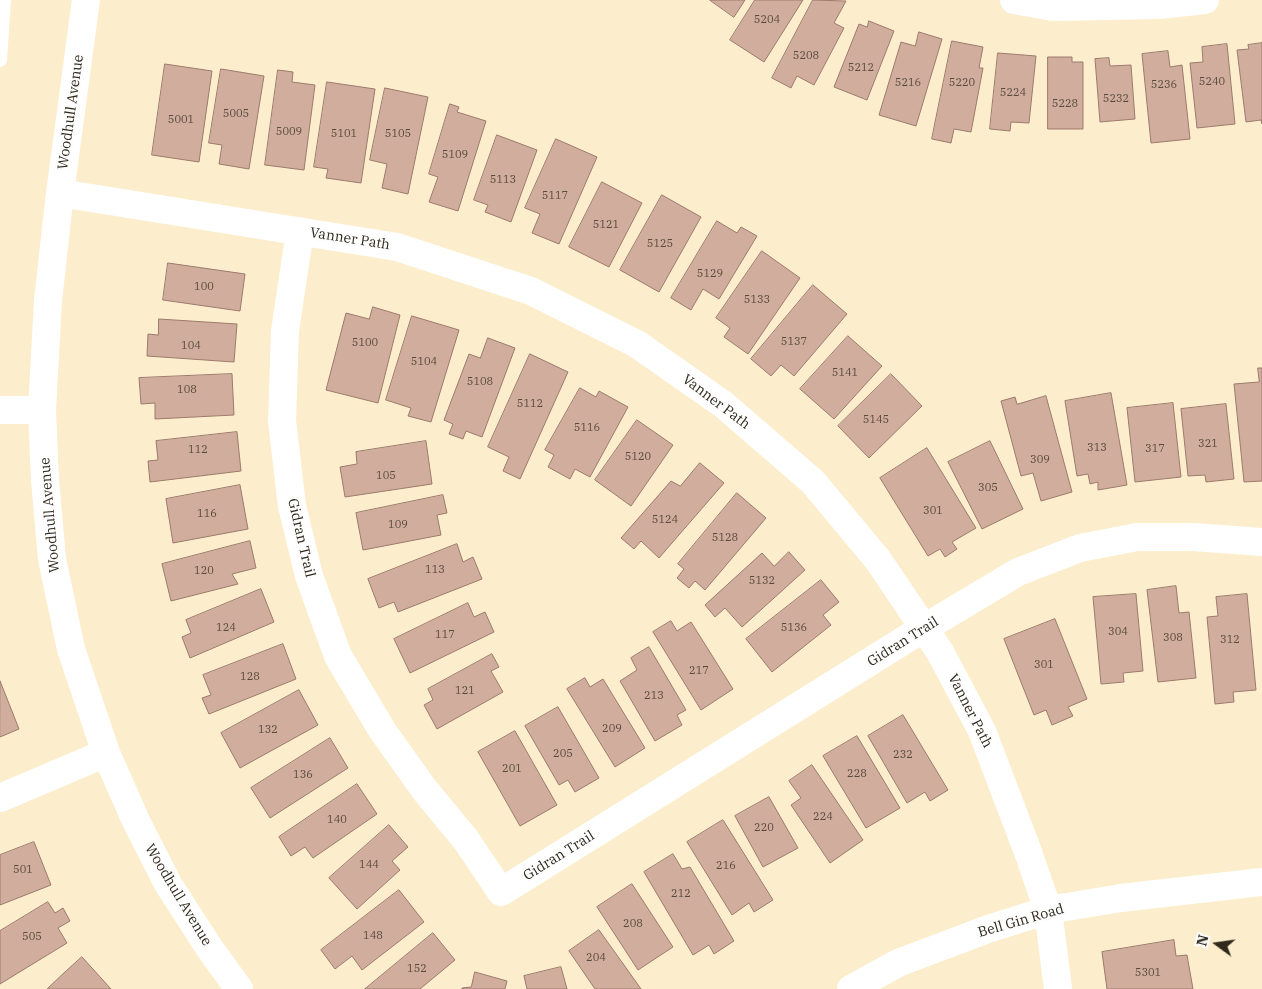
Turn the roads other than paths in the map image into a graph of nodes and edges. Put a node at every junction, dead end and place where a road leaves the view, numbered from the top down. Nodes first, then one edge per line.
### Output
1 (4, 0) edge
2 (86, 0) edge
3 (1014, 0) edge
4 (1205, 0) edge
5 (0, 60) edge
6 (60, 193) junction
7 (300, 231) junction
8 (0, 410) edge
9 (42, 410) junction
10 (1262, 542) edge
11 (924, 629) junction
12 (106, 754) junction
13 (0, 798) edge
14 (1262, 882) edge
15 (1048, 910) junction
16 (239, 989) edge
17 (850, 989) edge
18 (1058, 989) edge

1 - 5 lane
2 - 6 street, Woodhull Avenue
3 - 4 street
6 - 7 street, Vanner Path
6 - 9 street, Woodhull Avenue
7 - 11 street, Vanner Path
7 - 11 street, Gidran Trail
8 - 9 street
9 - 12 street, Woodhull Avenue
10 - 11 street, Gidran Trail
11 - 15 street, Vanner Path
12 - 13 street
12 - 16 street, Woodhull Avenue
14 - 15 street, Bell Gin Road
15 - 17 street, Bell Gin Road
15 - 18 street, Vanner Path

